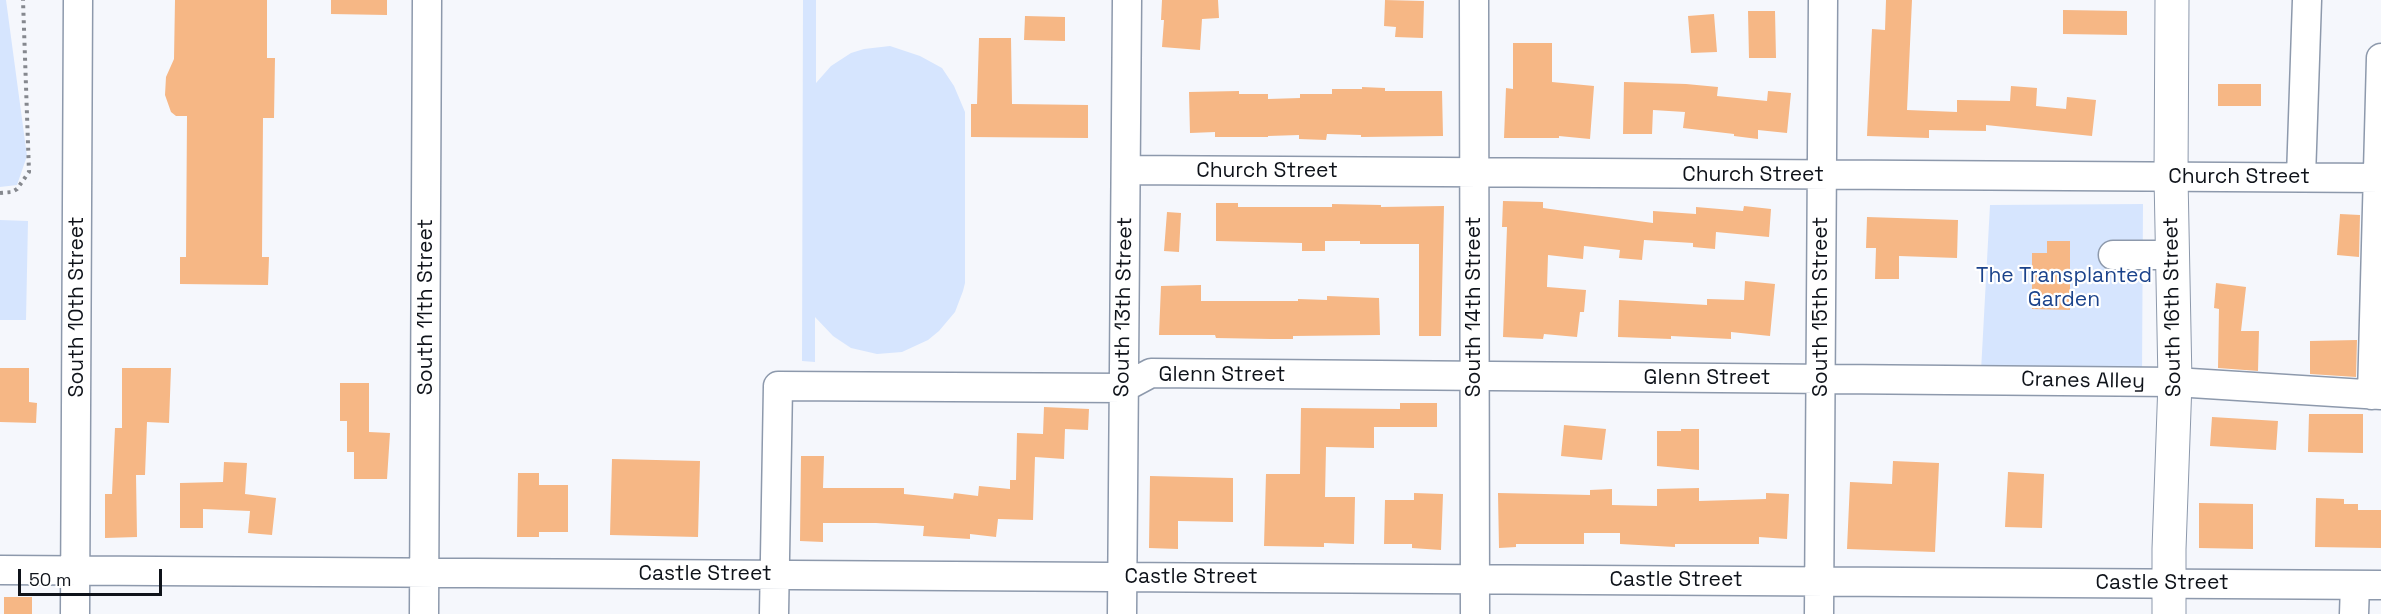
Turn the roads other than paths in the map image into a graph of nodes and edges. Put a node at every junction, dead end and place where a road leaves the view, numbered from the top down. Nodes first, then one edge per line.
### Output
1 (78, 0) edge
2 (427, 0) edge
3 (1126, 0) edge
4 (1474, 0) edge
5 (1823, 0) edge
6 (2172, 0) edge
7 (2307, 0) edge
8 (2381, 58) edge
9 (1126, 171) junction
10 (1474, 173) junction
11 (1822, 176) junction
12 (2171, 177) junction
13 (2301, 177) junction
14 (2379, 178) edge
15 (2113, 255) dead end
16 (2173, 255) junction
17 (1473, 378) junction
18 (1821, 378) junction
19 (2175, 382) junction
20 (1123, 388) junction
21 (2376, 395) edge
22 (0, 570) edge
23 (75, 570) junction
24 (424, 572) junction
25 (774, 574) junction
26 (1122, 576) junction
27 (1475, 579) junction
28 (1819, 581) junction
29 (2368, 585) edge
30 (2169, 598) edge
31 (75, 614) edge
32 (424, 614) edge
33 (774, 614) edge
34 (1122, 614) edge
35 (1475, 614) edge
36 (1819, 614) edge
37 (2354, 614) edge

1 - 23 street, South 10th Street
2 - 24 street, South 11th Street
3 - 9 street, South 13th Street
4 - 10 street, South 14th Street
5 - 11 street, South 15th Street
6 - 12 main road, South 16th Street
7 - 13 street
8 - 14 street
9 - 10 street, Church Street
9 - 20 street, South 13th Street
10 - 11 street, Church Street
10 - 17 street, South 14th Street
11 - 12 street, Church Street
11 - 18 street, South 15th Street
12 - 13 street, Church Street
12 - 16 main road, South 16th Street
13 - 14 street, Church Street
14 - 21 street
15 - 16 street
16 - 19 main road, South 16th Street
17 - 18 street, Glenn Street
17 - 20 street, Glenn Street
17 - 27 street, South 14th Street
18 - 19 street, Cranes Alley
18 - 28 street, South 15th Street
19 - 21 street, Cranes Alley
19 - 30 main road, South 16th Street
20 - 25 street, Glenn Street
20 - 26 street, South 13th Street
22 - 23 street, Castle Street
23 - 24 street, Castle Street
23 - 31 street, South 10th Street
24 - 25 street, Castle Street
24 - 32 street, South 11th Street
25 - 26 street, Castle Street
25 - 33 street, Glenn Street
26 - 27 street, Castle Street
26 - 34 street, South 13th Street
27 - 28 street, Castle Street
27 - 35 street, South 14th Street
28 - 30 street, Castle Street
28 - 36 street, South 15th Street
29 - 30 street, Castle Street
29 - 37 street

